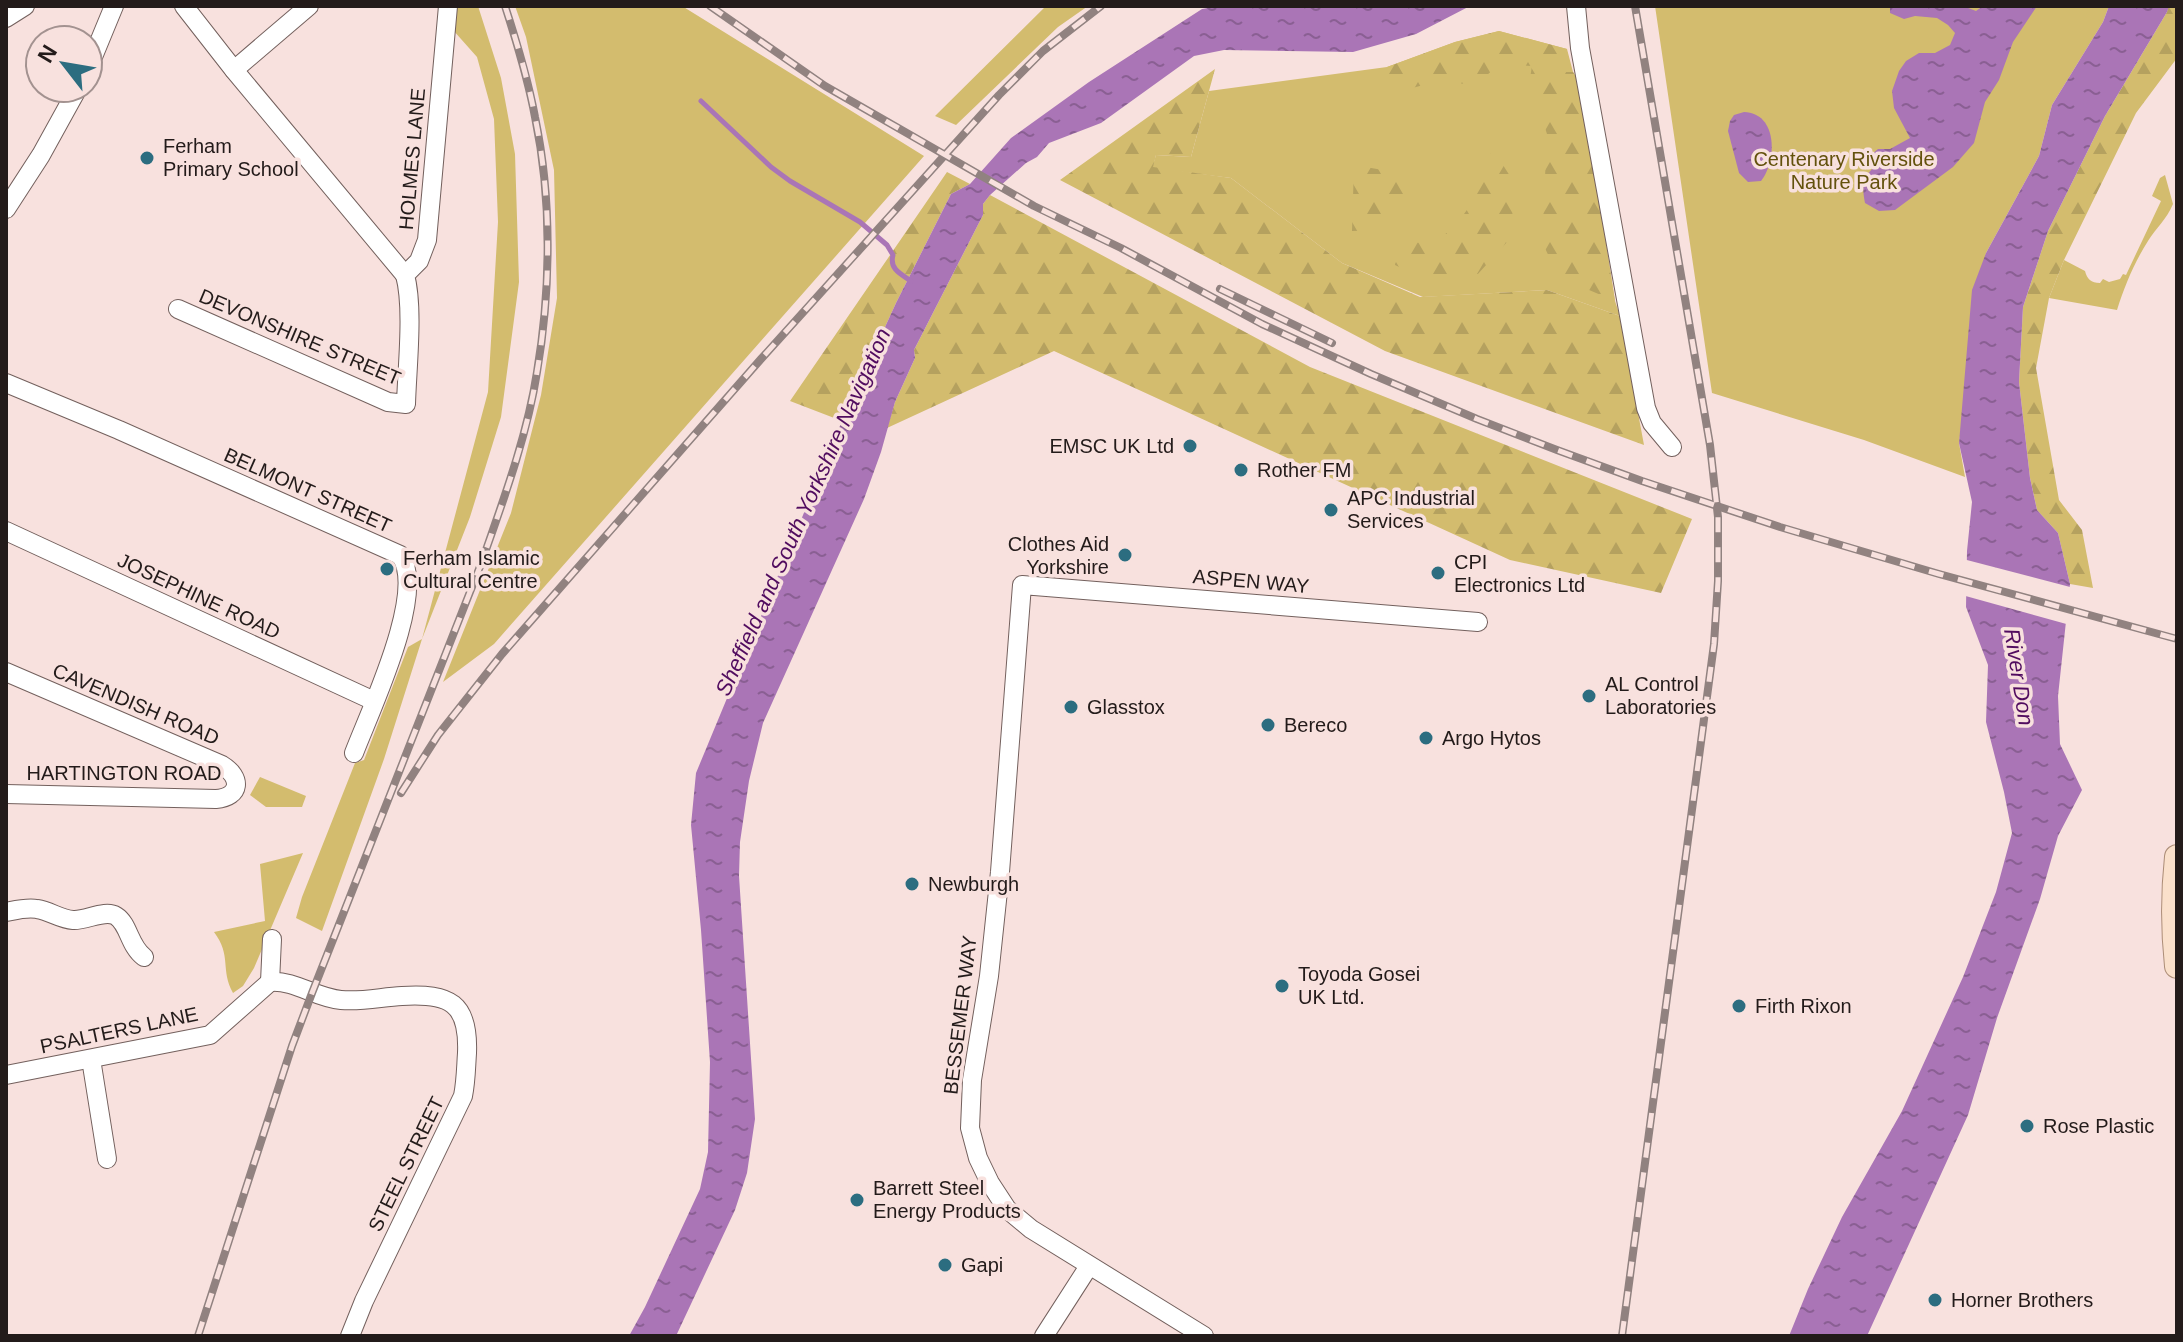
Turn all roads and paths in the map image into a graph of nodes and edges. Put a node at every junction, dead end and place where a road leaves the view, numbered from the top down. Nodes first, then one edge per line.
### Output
1 (25, 6) edge
2 (114, 6) edge
3 (184, 6) edge
4 (309, 6) edge
5 (448, 6) edge
6 (1576, 6) edge
7 (6, 18) edge
8 (104, 30) edge
9 (234, 70) junction
10 (69, 104) edge
11 (6, 209) edge
12 (405, 275) junction
13 (178, 309) dead end
14 (6, 383) edge
15 (1672, 447) dead end
16 (6, 531) edge
17 (1022, 585) joint
18 (1478, 622) dead end
19 (6, 672) edge
20 (374, 701) junction
21 (354, 753) dead end
22 (237, 786) joint
23 (6, 794) edge
24 (2177, 857) edge
25 (6, 912) edge
26 (272, 939) dead end
27 (144, 957) dead end
28 (2177, 966) edge
29 (270, 982) junction
30 (91, 1059) junction
31 (6, 1075) edge
32 (107, 1159) dead end
33 (1089, 1266) junction
34 (350, 1336) edge
35 (1044, 1336) edge
36 (1204, 1336) edge

1 - 7 street
2 - 8 street
3 - 9 street
4 - 9 street
5 - 12 street, HOLMES LANE
6 - 15 street
9 - 12 street
10 - 11 street
12 - 13 street, DEVONSHIRE STREET
14 - 20 street, BELMONT STREET
16 - 20 street, JOSEPHINE ROAD
17 - 18 street, ASPEN WAY
17 - 33 street, BESSEMER WAY
19 - 22 street, CAVENDISH ROAD
20 - 21 street, BELMONT STREET
22 - 23 street, HARTINGTON ROAD
24 - 28 main road
25 - 27 street
26 - 29 street
29 - 30 street, PSALTERS LANE
29 - 34 street, STEEL STREET
30 - 31 street, PSALTERS LANE
30 - 32 street
33 - 35 street
33 - 36 street, BESSEMER WAY

